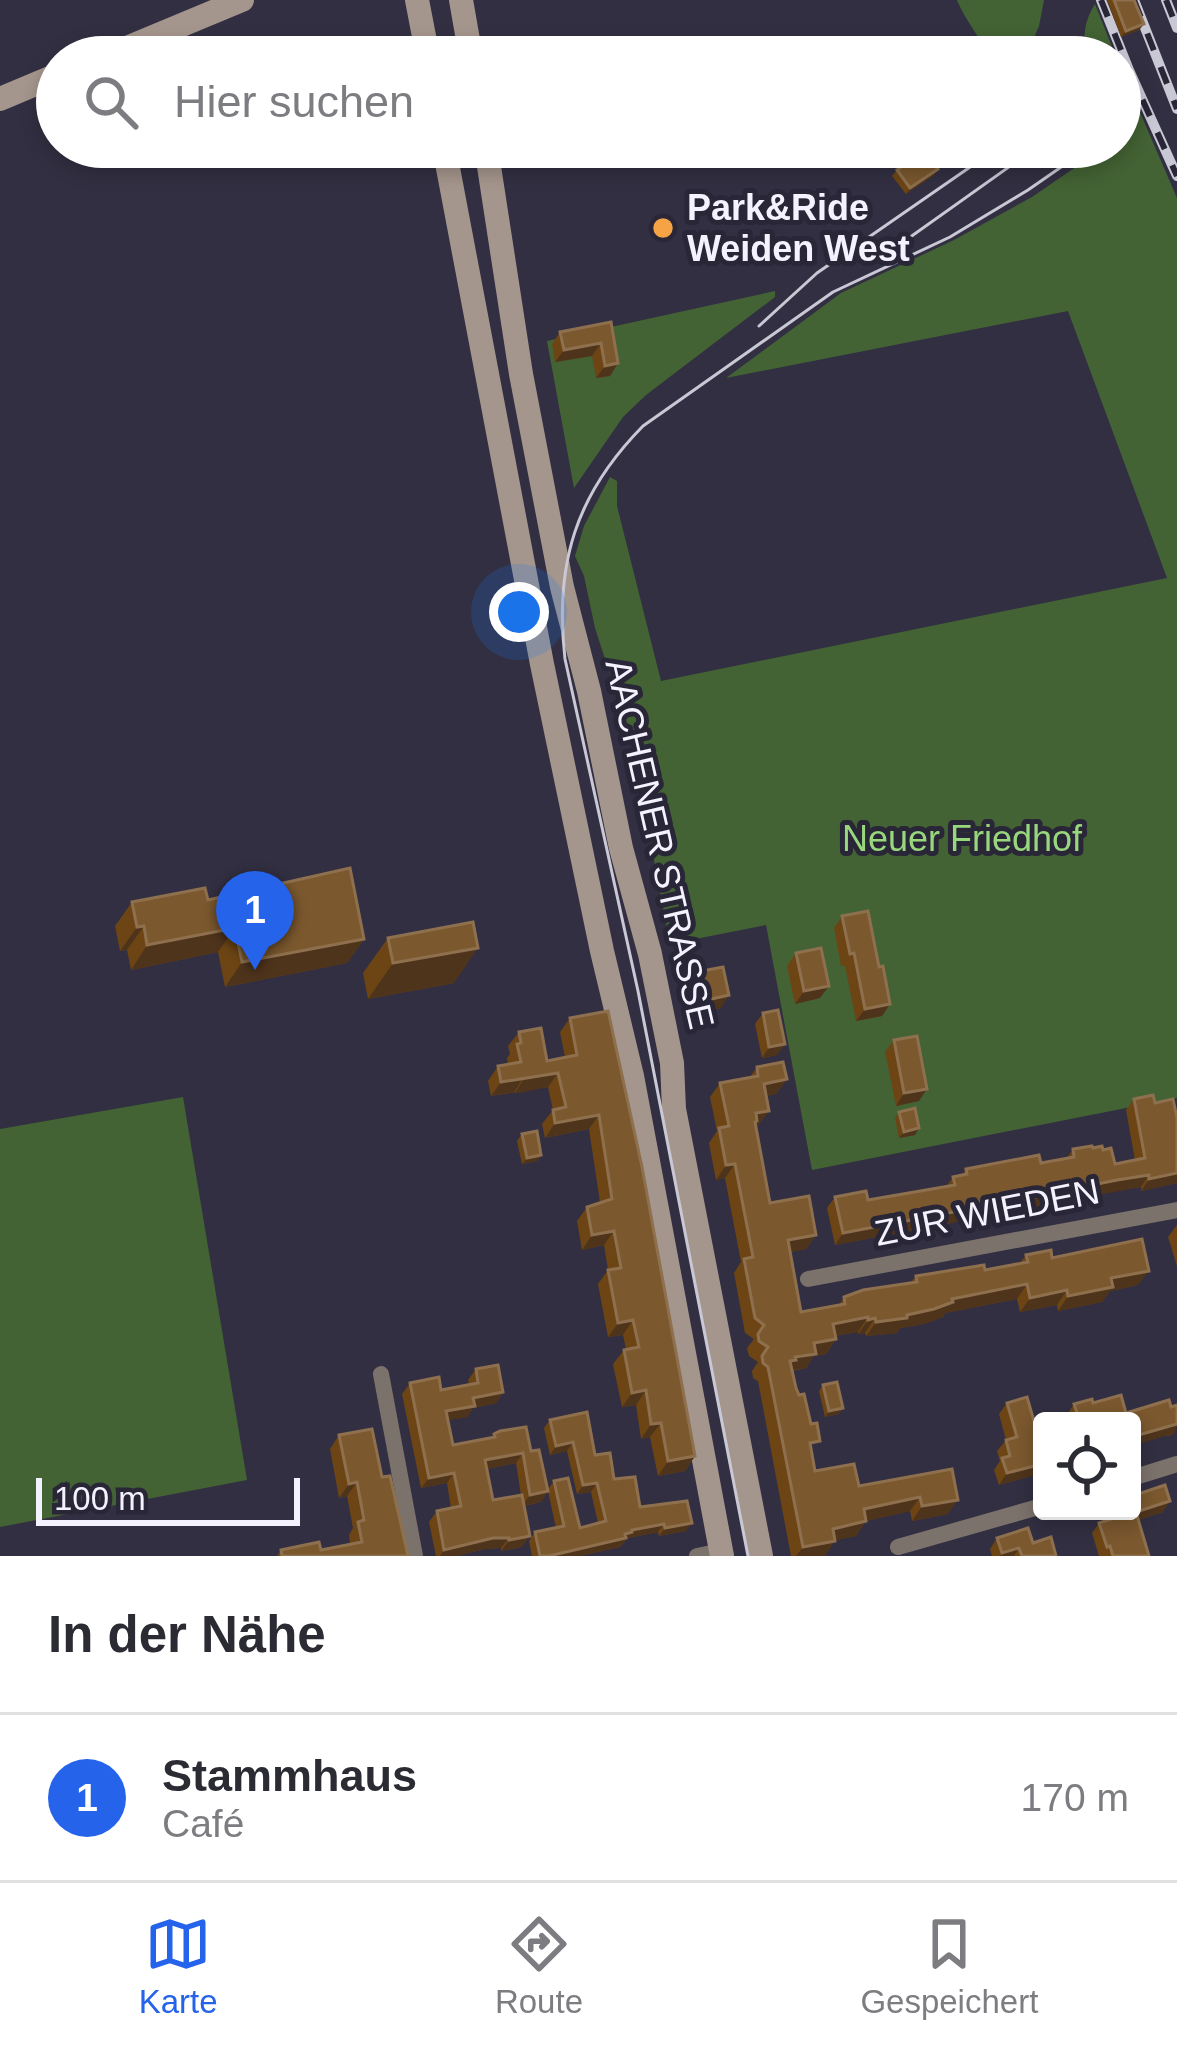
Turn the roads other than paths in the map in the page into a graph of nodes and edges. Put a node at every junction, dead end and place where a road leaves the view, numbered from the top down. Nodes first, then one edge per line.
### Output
1 (242, 0) edge
2 (461, 0) edge
3 (415, 2) edge
4 (155, 36) edge
5 (423, 36) edge
6 (467, 36) edge
7 (36, 84) edge
8 (0, 99) edge
9 (448, 168) edge
10 (490, 168) edge
11 (615, 1007) junction
12 (669, 1042) junction
13 (1177, 1210) edge
14 (808, 1279) dead end
15 (381, 1374) dead end
16 (1177, 1464) edge
17 (1141, 1475) edge
18 (1033, 1509) edge
19 (756, 1521) junction
20 (898, 1547) dead end
21 (721, 1555) edge
22 (415, 1556) edge
23 (761, 1556) edge

1 - 4 main road
2 - 6 main road
3 - 5 main road
7 - 8 main road
9 - 11 main road, AACHENER STRASSE
10 - 12 main road, AACHENER STRASSE
11 - 12 main road
11 - 21 main road, AACHENER STRASSE
12 - 19 main road, AACHENER STRASSE
13 - 14 street, ZUR WIEDEN
15 - 22 street
16 - 17 street
18 - 20 street
19 - 21 main road
19 - 23 main road, AACHENER STRASSE

